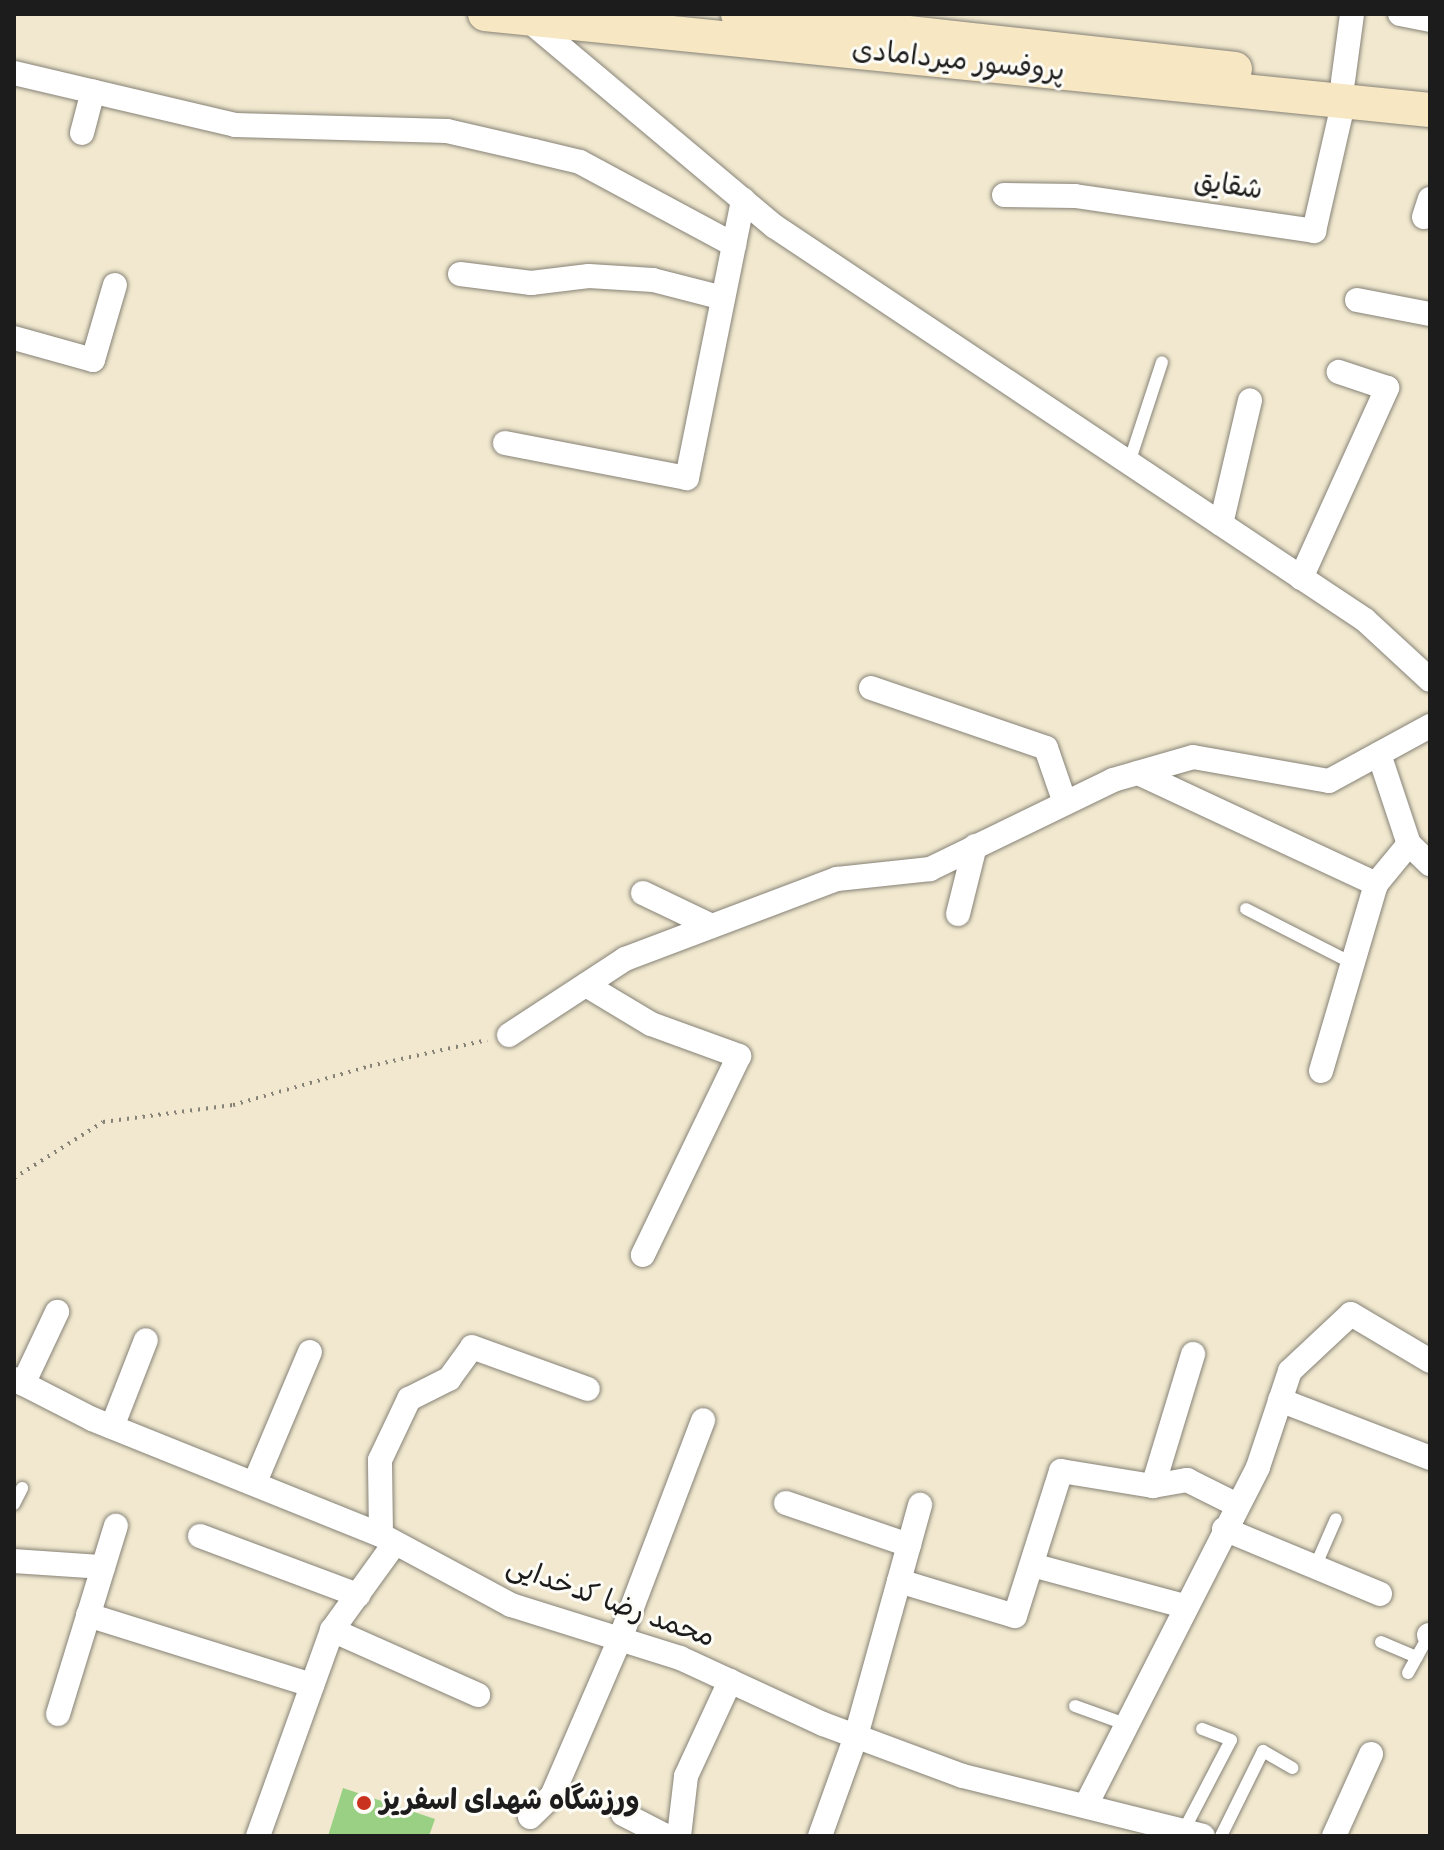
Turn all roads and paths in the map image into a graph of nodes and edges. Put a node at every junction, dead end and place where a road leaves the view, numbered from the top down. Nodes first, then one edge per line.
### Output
1 (485, 14) edge
2 (738, 14) edge
3 (1352, 14) edge
4 (1400, 14) edge
5 (526, 18) junction
6 (1430, 20) edge
7 (14, 73) edge
8 (93, 91) junction
9 (1343, 92) junction
10 (1430, 92) edge
11 (1430, 110) edge
12 (82, 133) dead end
13 (1004, 195) dead end
14 (743, 200) junction
15 (734, 245) junction
16 (460, 274) dead end
17 (115, 285) dead end
18 (723, 298) junction
19 (1357, 300) dead end
20 (1430, 314) edge
21 (14, 338) edge
22 (1162, 362) dead end
23 (1339, 372) dead end
24 (1250, 400) dead end
25 (505, 443) dead end
26 (1129, 463) junction
27 (1221, 524) junction
28 (1301, 578) junction
29 (1430, 680) edge
30 (871, 688) dead end
31 (1430, 726) edge
32 (1379, 754) junction
33 (1138, 773) junction
34 (1065, 803) junction
35 (1409, 844) junction
36 (975, 846) junction
37 (1430, 864) edge
38 (1376, 884) junction
39 (643, 893) dead end
40 (1246, 909) dead end
41 (958, 914) dead end
42 (712, 926) junction
43 (1350, 962) junction
44 (586, 985) junction
45 (509, 1035) joint
46 (1321, 1071) dead end
47 (14, 1178) edge
48 (643, 1255) dead end
49 (57, 1312) dead end
50 (146, 1340) dead end
51 (310, 1352) dead end
52 (1193, 1354) dead end
53 (1430, 1361) edge
54 (18, 1382) edge
55 (588, 1389) dead end
56 (1280, 1400) junction
57 (703, 1420) dead end
58 (112, 1427) junction
59 (1430, 1458) edge
60 (255, 1482) junction
61 (1153, 1486) junction
62 (22, 1488) dead end
63 (786, 1503) dead end
64 (14, 1504) edge
65 (920, 1505) dead end
66 (1237, 1505) junction
67 (1336, 1519) dead end
68 (116, 1526) dead end
69 (1224, 1529) junction
70 (200, 1536) dead end
71 (388, 1539) junction
72 (909, 1545) junction
73 (14, 1561) edge
74 (1032, 1565) junction
75 (103, 1567) junction
76 (1315, 1567) junction
77 (899, 1581) junction
78 (1380, 1594) dead end
79 (358, 1595) junction
80 (1184, 1606) junction
81 (88, 1615) junction
82 (332, 1630) junction
83 (620, 1639) junction
84 (1381, 1642) dead end
85 (1425, 1643) edge
86 (1408, 1673) dead end
87 (730, 1681) junction
88 (312, 1685) junction
89 (478, 1695) dead end
90 (1075, 1706) dead end
91 (58, 1714) dead end
92 (1125, 1724) junction
93 (1202, 1729) dead end
94 (856, 1736) junction
95 (1371, 1754) dead end
96 (1293, 1768) dead end
97 (1086, 1805) junction
98 (623, 1814) dead end
99 (530, 1817) dead end
100 (1141, 1827) edge
101 (1194, 1832) edge
102 (258, 1836) edge
103 (666, 1836) edge
104 (679, 1836) edge
105 (820, 1836) edge
106 (1221, 1836) edge
107 (1334, 1836) edge

1 - 5 main road, پروفسور میردامادی
2 - 9 main road, پروفسور میردامادی
3 - 9 street
4 - 6 street
5 - 9 main road, پروفسور میردامادی
5 - 14 street
7 - 8 street
8 - 12 street
8 - 15 street
9 - 10 main road, پروفسور میردامادی
9 - 11 main road, پروفسور میردامادی
9 - 13 street, شقایق
14 - 15 street
14 - 26 street
15 - 18 street
16 - 18 street
17 - 21 street
18 - 25 street
19 - 20 street
22 - 26 lane
23 - 28 street
24 - 27 street
26 - 27 street
27 - 28 street
28 - 29 street
30 - 34 street
31 - 32 street
32 - 33 street
32 - 35 street
33 - 34 street
33 - 38 street
34 - 36 street
35 - 37 street
35 - 38 street
36 - 41 street
36 - 42 street
38 - 43 street
39 - 42 street
40 - 43 lane
42 - 44 street
43 - 46 street
44 - 45 street
44 - 48 street
45 - 47 path
49 - 54 street
50 - 58 street
51 - 60 street
52 - 61 street
53 - 56 street
54 - 58 street, محمد رضا کدخدایی
55 - 71 street
56 - 59 street
56 - 66 street
57 - 83 street
58 - 60 street, محمد رضا کدخدایی
60 - 71 street, محمد رضا کدخدایی
61 - 66 street
61 - 74 street
62 - 64 lane
63 - 72 street
65 - 72 street
66 - 69 street
67 - 76 lane
68 - 75 street
69 - 76 street
69 - 80 street
70 - 79 street
71 - 79 street
71 - 83 street, محمد رضا کدخدایی
72 - 77 street
73 - 75 street
74 - 77 street
74 - 80 street
75 - 81 street
76 - 78 street
77 - 94 street
79 - 82 street
80 - 92 street
81 - 88 street
81 - 91 street
82 - 88 street
82 - 89 street
83 - 87 street, محمد رضا کدخدایی
83 - 99 street
84 - 85 lane
85 - 86 lane
87 - 94 street, محمد رضا کدخدایی
87 - 104 street
88 - 102 street
90 - 92 lane
92 - 97 street
93 - 101 lane
94 - 97 street, محمد رضا کدخدایی
94 - 105 street
95 - 107 street
96 - 106 lane
97 - 100 street, محمد رضا کدخدایی
98 - 103 street
100 - 101 street, محمد رضا کدخدایی

